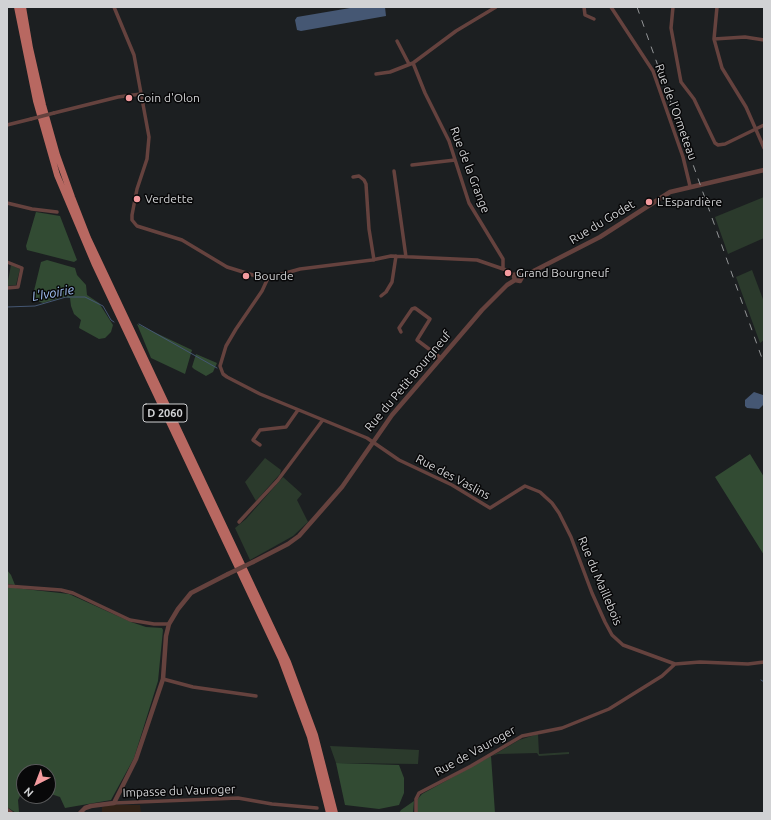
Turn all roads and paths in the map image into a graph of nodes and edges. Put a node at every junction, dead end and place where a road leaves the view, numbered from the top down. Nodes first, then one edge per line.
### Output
1 (17, 7) edge
2 (23, 7) edge
3 (114, 7) edge
4 (496, 7) edge
5 (584, 7) edge
6 (611, 7) edge
7 (673, 7) edge
8 (716, 7) edge
9 (594, 19) dead end
10 (714, 39) junction
11 (764, 40) edge
12 (397, 41) dead end
13 (411, 63) junction
14 (376, 74) dead end
15 (141, 94) junction
16 (7, 125) edge
17 (764, 125) edge
18 (756, 129) junction
19 (764, 148) edge
20 (456, 160) junction
21 (412, 165) dead end
22 (764, 170) edge
23 (394, 171) dead end
24 (353, 177) dead end
25 (690, 186) junction
26 (7, 203) edge
27 (58, 212) dead end
28 (396, 256) junction
29 (406, 257) junction
30 (374, 260) junction
31 (7, 262) edge
32 (502, 268) junction
33 (522, 277) joint
34 (268, 278) junction
35 (515, 278) junction
36 (7, 288) edge
37 (381, 296) dead end
38 (401, 332) dead end
39 (441, 358) junction
40 (298, 410) junction
41 (322, 421) junction
42 (373, 441) junction
43 (260, 445) dead end
44 (525, 486) joint
45 (239, 522) dead end
46 (7, 586) edge
47 (169, 624) junction
48 (764, 662) edge
49 (675, 664) junction
50 (162, 679) junction
51 (256, 696) dead end
52 (114, 803) junction
53 (317, 808) dead end
54 (7, 810) edge
55 (81, 812) edge
56 (11, 813) edge
57 (329, 813) edge
58 (335, 813) edge
59 (416, 813) edge

1 - 57 highway, D 2060
2 - 58 highway, D 2060
3 - 15 street
4 - 13 street
5 - 9 street
6 - 25 street, Rue de l'Ormeteau
7 - 18 street
8 - 10 street
10 - 11 street
10 - 18 street
12 - 13 street, Rue de la Grange
13 - 14 street
13 - 20 street, Rue de la Grange
15 - 16 street, bridge
15 - 34 street
17 - 18 street
18 - 19 street
20 - 21 street
20 - 32 street, Rue de la Grange
22 - 25 street, Rue du Godet
23 - 29 street
24 - 30 street
25 - 33 street, Rue du Godet
26 - 27 street
28 - 29 street
28 - 30 street
28 - 37 street
29 - 32 street
30 - 34 street
31 - 36 street
32 - 35 street
33 - 35 street, Rue du Petit Bourgneuf
34 - 40 street, Rue du Petit Bourgneuf
35 - 39 street, Rue du Petit Bourgneuf
38 - 39 street
39 - 42 street, Rue du Petit Bourgneuf
40 - 41 street, Rue du Petit Bourgneuf
40 - 43 street
41 - 42 street, Rue du Petit Bourgneuf
41 - 45 street
42 - 44 street, Rue des Vaslins
42 - 47 street, bridge
44 - 49 street, Rue du Maillebois
46 - 47 street
47 - 50 street
48 - 49 street
49 - 59 street, Rue de Vauroger
50 - 51 street
50 - 52 street
52 - 53 street, Impasse du Vauroger
52 - 55 street
54 - 56 street

